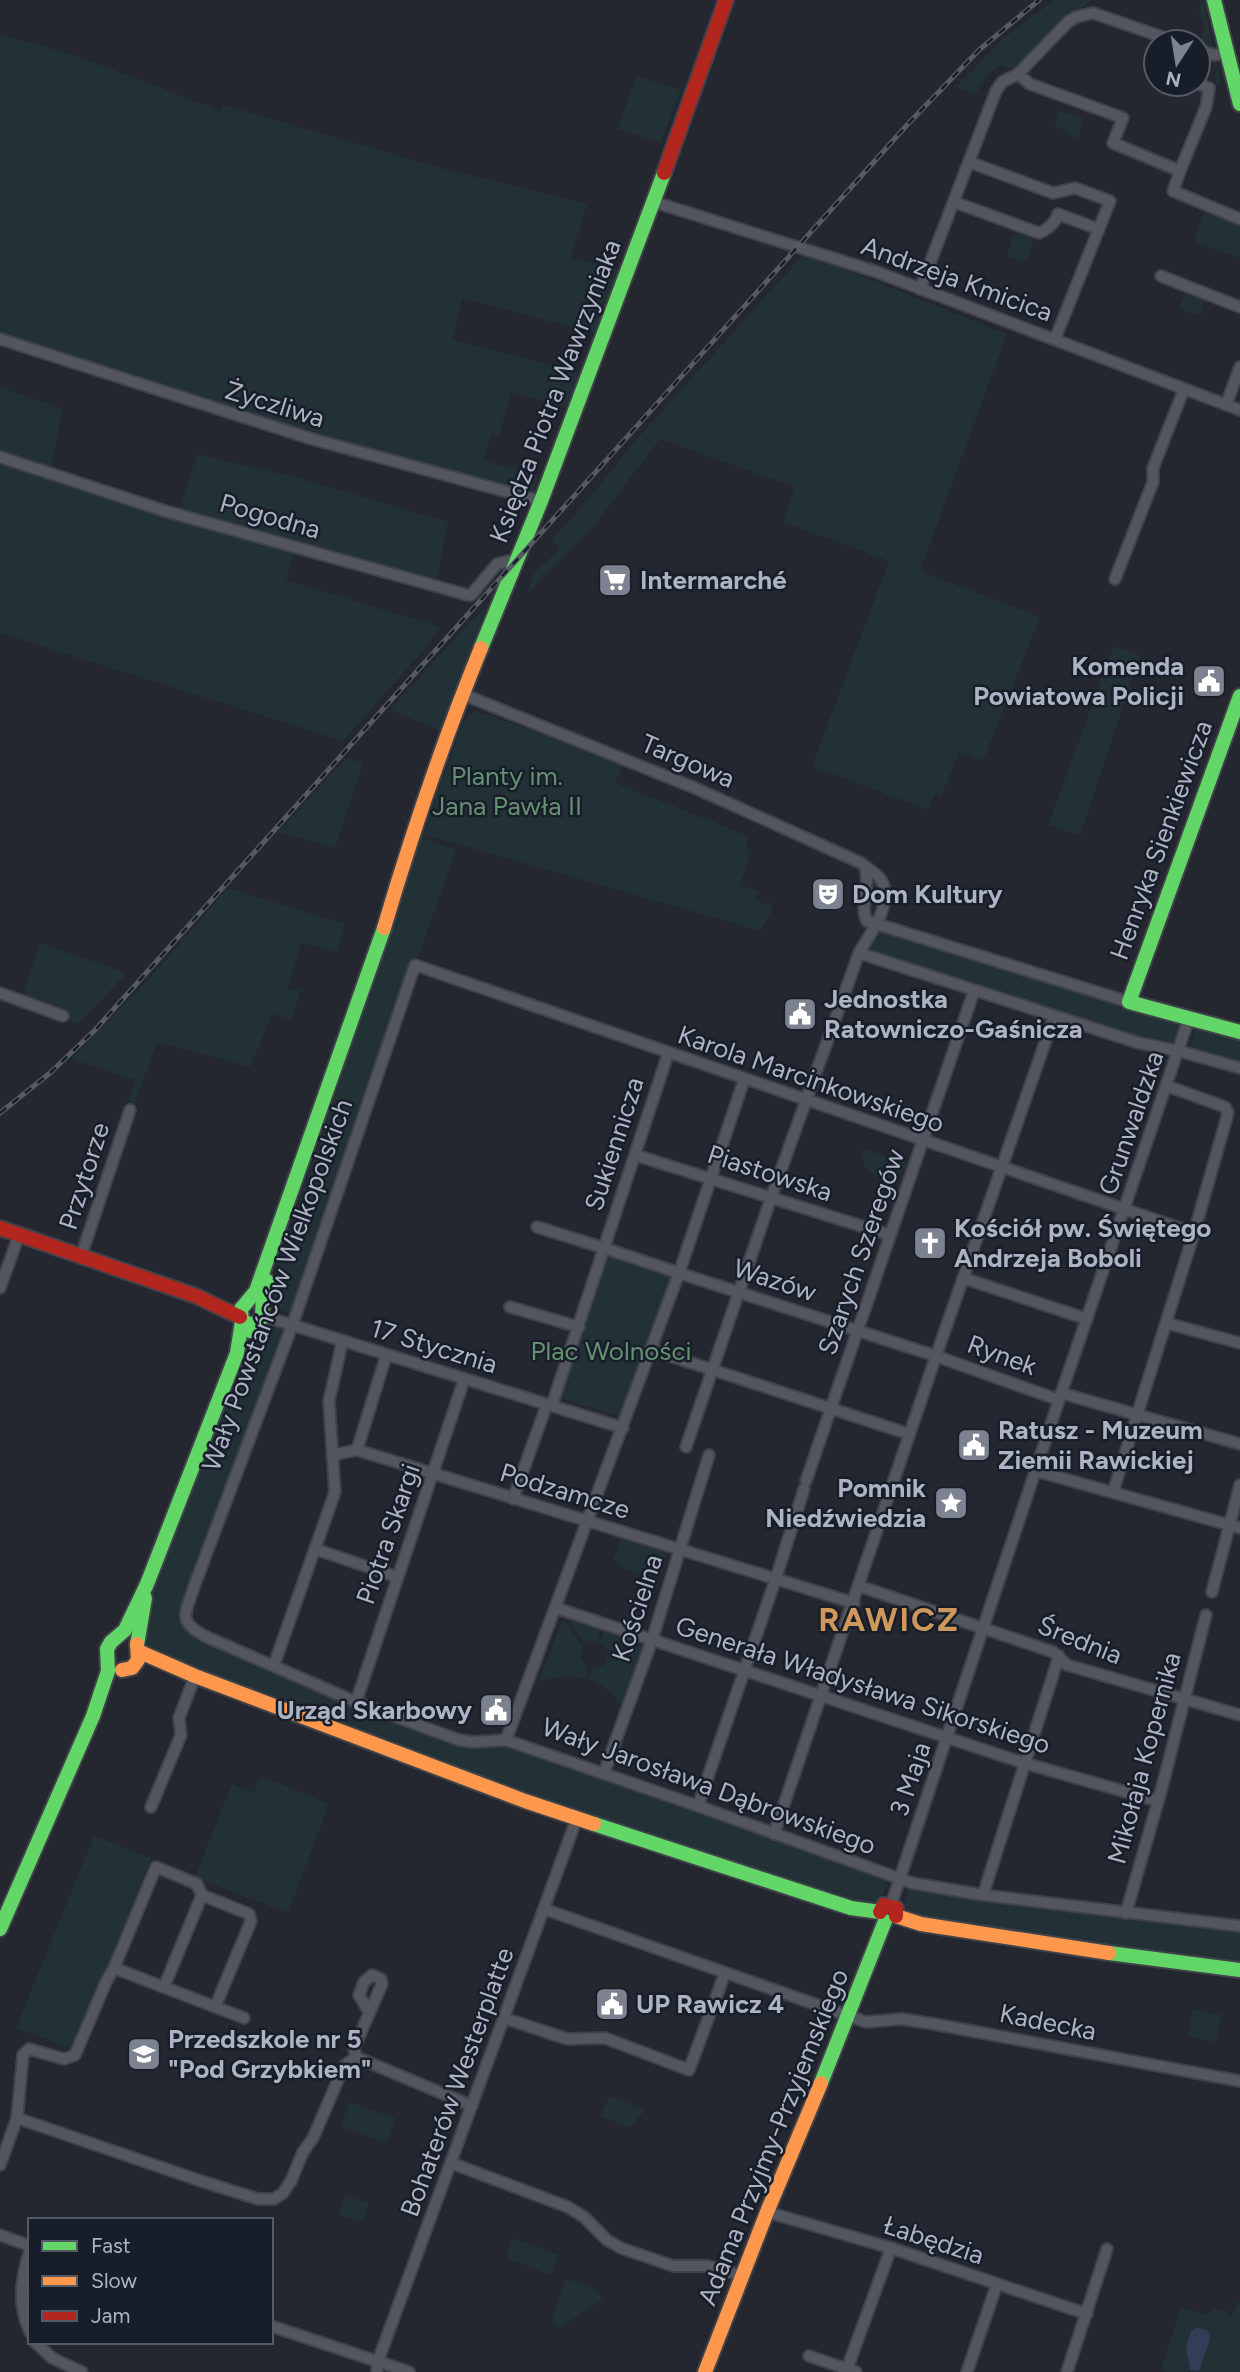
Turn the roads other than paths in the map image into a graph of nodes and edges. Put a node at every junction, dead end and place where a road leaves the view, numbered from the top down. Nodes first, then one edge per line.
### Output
1 (726, 0) edge
2 (1214, 0) edge
3 (1142, 30) edge
4 (1227, 53) junction
5 (1212, 54) edge
6 (1018, 74) junction
7 (1207, 98) edge
8 (1240, 104) edge
9 (969, 162) junction
10 (1181, 171) junction
11 (654, 202) junction
12 (954, 202) junction
13 (1240, 219) edge
14 (1098, 229) junction
15 (1161, 276) dead end
16 (920, 289) junction
17 (1240, 306) edge
18 (0, 339) edge
19 (1055, 339) junction
20 (1240, 367) edge
21 (1184, 389) junction
22 (1226, 405) junction
23 (1240, 410) edge
24 (0, 457) edge
25 (541, 501) junction
26 (517, 559) junction
27 (1115, 579) dead end
28 (462, 694) junction
29 (1240, 696) edge
30 (865, 867) junction
31 (876, 924) junction
32 (859, 953) junction
33 (415, 965) joint
34 (974, 991) junction
35 (0, 993) edge
36 (1129, 1002) junction
37 (63, 1016) dead end
38 (1054, 1017) junction
39 (1189, 1018) junction
40 (1240, 1032) edge
41 (1179, 1051) junction
42 (668, 1054) junction
43 (1240, 1068) edge
44 (744, 1080) junction
45 (1167, 1086) junction
46 (806, 1100) junction
47 (130, 1110) dead end
48 (923, 1142) junction
49 (635, 1155) junction
50 (1001, 1168) junction
51 (710, 1178) junction
52 (771, 1198) junction
53 (1125, 1209) junction
54 (537, 1227) dead end
55 (0, 1228) edge
56 (1194, 1234) junction
57 (19, 1235) junction
58 (890, 1235) junction
59 (604, 1248) junction
60 (81, 1256) junction
61 (679, 1273) junction
62 (963, 1278) junction
63 (0, 1288) edge
64 (739, 1292) junction
65 (510, 1307) dead end
66 (253, 1312) junction
67 (1087, 1320) junction
68 (1166, 1323) junction
69 (292, 1326) junction
70 (579, 1327) junction
71 (858, 1330) junction
72 (342, 1343) junction
73 (1240, 1343) edge
74 (652, 1350) junction
75 (386, 1356) junction
76 (936, 1356) junction
77 (712, 1370) junction
78 (464, 1380) junction
79 (1060, 1396) junction
80 (550, 1405) junction
81 (831, 1408) junction
82 (1138, 1416) junction
83 (622, 1428) junction
84 (909, 1434) junction
85 (1240, 1444) edge
86 (686, 1447) dead end
87 (358, 1450) junction
88 (331, 1455) junction
89 (709, 1455) dead end
90 (1036, 1471) junction
91 (432, 1474) junction
92 (1240, 1485) edge
93 (1113, 1492) junction
94 (513, 1499) junction
95 (589, 1522) junction
96 (1235, 1527) edge
97 (1011, 1548) joint
98 (315, 1549) junction
99 (680, 1549) junction
100 (397, 1577) junction
101 (776, 1578) junction
102 (147, 1584) junction
103 (859, 1586) junction
104 (1212, 1592) dead end
105 (854, 1603) junction
106 (556, 1608) junction
107 (1206, 1615) dead end
108 (186, 1621) joint
109 (984, 1628) junction
110 (118, 1638) junction
111 (652, 1640) junction
112 (1059, 1656) junction
113 (129, 1659) junction
114 (274, 1665) junction
115 (744, 1670) junction
116 (195, 1676) junction
117 (822, 1696) junction
118 (1185, 1700) junction
119 (355, 1702) junction
120 (1240, 1715) edge
121 (948, 1738) junction
122 (506, 1740) junction
123 (1024, 1763) junction
124 (604, 1773) junction
125 (1157, 1801) junction
126 (698, 1806) junction
127 (151, 1807) dead end
128 (577, 1818) junction
129 (774, 1834) junction
130 (900, 1880) junction
131 (202, 1895) junction
132 (983, 1895) junction
133 (544, 1909) junction
134 (888, 1913) junction
135 (1126, 1913) junction
136 (1240, 1926) edge
137 (0, 1929) edge
138 (114, 1968) junction
139 (1240, 1970) edge
140 (725, 1973) junction
141 (164, 1987) junction
142 (215, 2007) junction
143 (369, 2012) dead end
144 (244, 2018) dead end
145 (505, 2018) junction
146 (848, 2018) junction
147 (356, 2057) junction
148 (1240, 2081) edge
149 (472, 2106) junction
150 (17, 2118) junction
151 (451, 2163) junction
152 (0, 2165) edge
153 (767, 2212) junction
154 (0, 2235) edge
155 (28, 2247) edge
156 (891, 2248) junction
157 (1107, 2249) dead end
158 (28, 2256) edge
159 (743, 2276) junction
160 (997, 2284) junction
161 (1087, 2314) junction
162 (28, 2324) edge
163 (273, 2327) edge
164 (36, 2344) edge
165 (809, 2356) dead end
166 (377, 2367) edge
167 (851, 2370) edge
168 (82, 2372) edge
169 (410, 2372) edge
170 (705, 2372) edge
171 (967, 2372) edge
172 (1067, 2372) edge

1 - 11 street, Księdza Piotra Wawrzyniaka
2 - 4 street
3 - 6 street
4 - 5 street
4 - 8 street
6 - 9 street
6 - 10 street
7 - 10 street
9 - 12 street
9 - 14 street
10 - 13 street
11 - 16 street, Andrzeja Kmicica
11 - 25 street, Księdza Piotra Wawrzyniaka
12 - 14 street
12 - 16 street
14 - 19 street
15 - 17 street
16 - 19 street, Andrzeja Kmicica
18 - 25 street, Życzliwa
19 - 21 street, Andrzeja Kmicica
20 - 22 street
21 - 22 street, Andrzeja Kmicica
21 - 27 street
22 - 23 street, Andrzeja Kmicica
24 - 26 street, Pogodna
25 - 26 street, Księdza Piotra Wawrzyniaka
26 - 28 street, Księdza Piotra Wawrzyniaka
28 - 30 street, Targowa
28 - 66 street, Wały Powstańców Wielkopolskich
29 - 36 street, Henryka Sienkiewicza
30 - 31 street
30 - 31 street, Targowa
31 - 32 street
31 - 36 street
32 - 34 street
32 - 46 street
33 - 42 street, Karola Marcinkowskiego
33 - 69 street, Wały Powstańców Wielkopolskich
34 - 38 street
34 - 48 street, Szarych Szeregów
35 - 37 street
36 - 39 street
38 - 41 street
38 - 50 street
39 - 40 street
39 - 41 street, Grunwaldzka
41 - 43 street
41 - 45 street, Grunwaldzka
42 - 44 street, Karola Marcinkowskiego
42 - 49 street, Sukiennicza
44 - 46 street, Karola Marcinkowskiego
44 - 51 street
45 - 53 street, Grunwaldzka
45 - 56 street
46 - 48 street, Karola Marcinkowskiego
46 - 52 street
47 - 60 street, Przytorze
48 - 50 street, Karola Marcinkowskiego
48 - 58 street, Szarych Szeregów
49 - 51 street, Piastowska
49 - 59 street, Sukiennicza
50 - 53 street, Karola Marcinkowskiego
50 - 62 street
51 - 52 street, Piastowska
51 - 61 street
52 - 58 street, Piastowska
52 - 64 street
53 - 56 street, Karola Marcinkowskiego
53 - 67 street, Grunwaldzka
54 - 59 street
55 - 57 street
56 - 68 street
57 - 60 street
57 - 63 street
58 - 71 street, Szarych Szeregów
59 - 61 street
59 - 70 street
60 - 66 street
61 - 64 street, Wazów
61 - 74 street
62 - 67 street
62 - 76 street
64 - 71 street, Wazów
64 - 77 street
65 - 70 street
66 - 69 street, 17 Stycznia
66 - 102 street, Wały Powstańców Wielkopolskich
67 - 79 street, Grunwaldzka
68 - 73 street
68 - 82 street
69 - 72 street, 17 Stycznia
69 - 108 street, Wały Powstańców Wielkopolskich
70 - 80 street
71 - 76 street, Wazów
71 - 81 street, Szarych Szeregów
72 - 75 street, 17 Stycznia
72 - 88 street
74 - 77 street
74 - 83 street
75 - 78 street, 17 Stycznia
75 - 87 street
76 - 79 street, Rynek
76 - 84 street, Rynek
77 - 81 street
77 - 86 street
78 - 80 street, 17 Stycznia
78 - 91 street, Piotra Skargi
79 - 82 street
79 - 90 street, Rynek
80 - 83 street, 17 Stycznia
80 - 94 street
81 - 84 street
81 - 101 street, Szarych Szeregów
82 - 85 street
82 - 93 street
83 - 95 street
84 - 103 street, Rynek
87 - 88 street
87 - 91 street, Podzamcze
88 - 98 street
89 - 99 street, Kościelna
90 - 93 street
90 - 97 street, Rynek
91 - 94 street, Podzamcze
91 - 100 street, Piotra Skargi
92 - 96 street
93 - 96 street
94 - 95 street, Podzamcze
95 - 99 street, Podzamcze
95 - 106 street
96 - 104 street
97 - 109 street, 3 Maja
98 - 100 street
98 - 114 street
99 - 101 street, Podzamcze
99 - 111 street, Kościelna
100 - 119 street, Piotra Skargi
101 - 105 street, Podzamcze
101 - 115 street, Szarych Szeregów
102 - 110 street, Wały Powstańców Wielkopolskich
102 - 113 street, Wały Powstańców Wielkopolskich
103 - 105 street, Rynek
103 - 109 street, Średnia
105 - 117 street, Rynek
106 - 111 street, Generała Władysława Sikorskiego
106 - 122 street
107 - 118 street, Mikołaja Kopernika
108 - 114 street, Wały Jarosława Dąbrowskiego
109 - 112 street, Średnia
109 - 121 street, 3 Maja
110 - 113 street
110 - 113 street, Wały Powstańców Wielkopolskich
111 - 115 street, Generała Władysława Sikorskiego
111 - 124 street, Kościelna
112 - 118 street, Średnia
112 - 123 street
113 - 116 street
113 - 137 street
114 - 119 street, Wały Jarosława Dąbrowskiego
115 - 117 street, Generała Władysława Sikorskiego
115 - 126 street, Szarych Szeregów
116 - 127 street
116 - 128 street
117 - 121 street, Generała Władysława Sikorskiego
117 - 129 street, Rynek
118 - 120 street, Średnia
118 - 125 street, Mikołaja Kopernika
119 - 122 street, Wały Jarosława Dąbrowskiego
121 - 123 street, Generała Władysława Sikorskiego
121 - 130 street, 3 Maja
122 - 124 street, Wały Jarosława Dąbrowskiego
123 - 125 street, Generała Władysława Sikorskiego
123 - 132 street
124 - 126 street, Wały Jarosława Dąbrowskiego
125 - 135 street, Mikołaja Kopernika
126 - 129 street, Wały Jarosława Dąbrowskiego
128 - 133 street, Bohaterów Westerplatte
128 - 134 street
129 - 130 street, Wały Jarosława Dąbrowskiego
130 - 132 street, Wały Jarosława Dąbrowskiego
130 - 134 street, 3 Maja
131 - 138 street
131 - 141 street
131 - 142 street
132 - 135 street, Wały Jarosława Dąbrowskiego
133 - 140 street, Kadecka
133 - 145 street, Bohaterów Westerplatte
134 - 139 street
134 - 146 street, Adama Przyjmy-Przyjemskiego
135 - 136 street, Wały Jarosława Dąbrowskiego
138 - 141 street
138 - 150 street
140 - 145 street
140 - 146 street, Kadecka
141 - 142 street
142 - 144 street
143 - 147 street
145 - 149 street, Bohaterów Westerplatte
146 - 148 street, Kadecka
146 - 153 street, Adama Przyjmy-Przyjemskiego
147 - 149 street
147 - 150 street
149 - 151 street, Bohaterów Westerplatte
150 - 152 street
151 - 159 street
151 - 166 street, Bohaterów Westerplatte
153 - 156 street, Łabędzia
153 - 159 street, Adama Przyjmy-Przyjemskiego
154 - 155 street
156 - 160 street, Łabędzia
156 - 167 street
157 - 161 street
158 - 162 street
159 - 170 street, Adama Przyjmy-Przyjemskiego
160 - 161 street, Łabędzia
160 - 171 street
161 - 172 street
163 - 166 street
164 - 168 street
165 - 167 street
166 - 169 street

